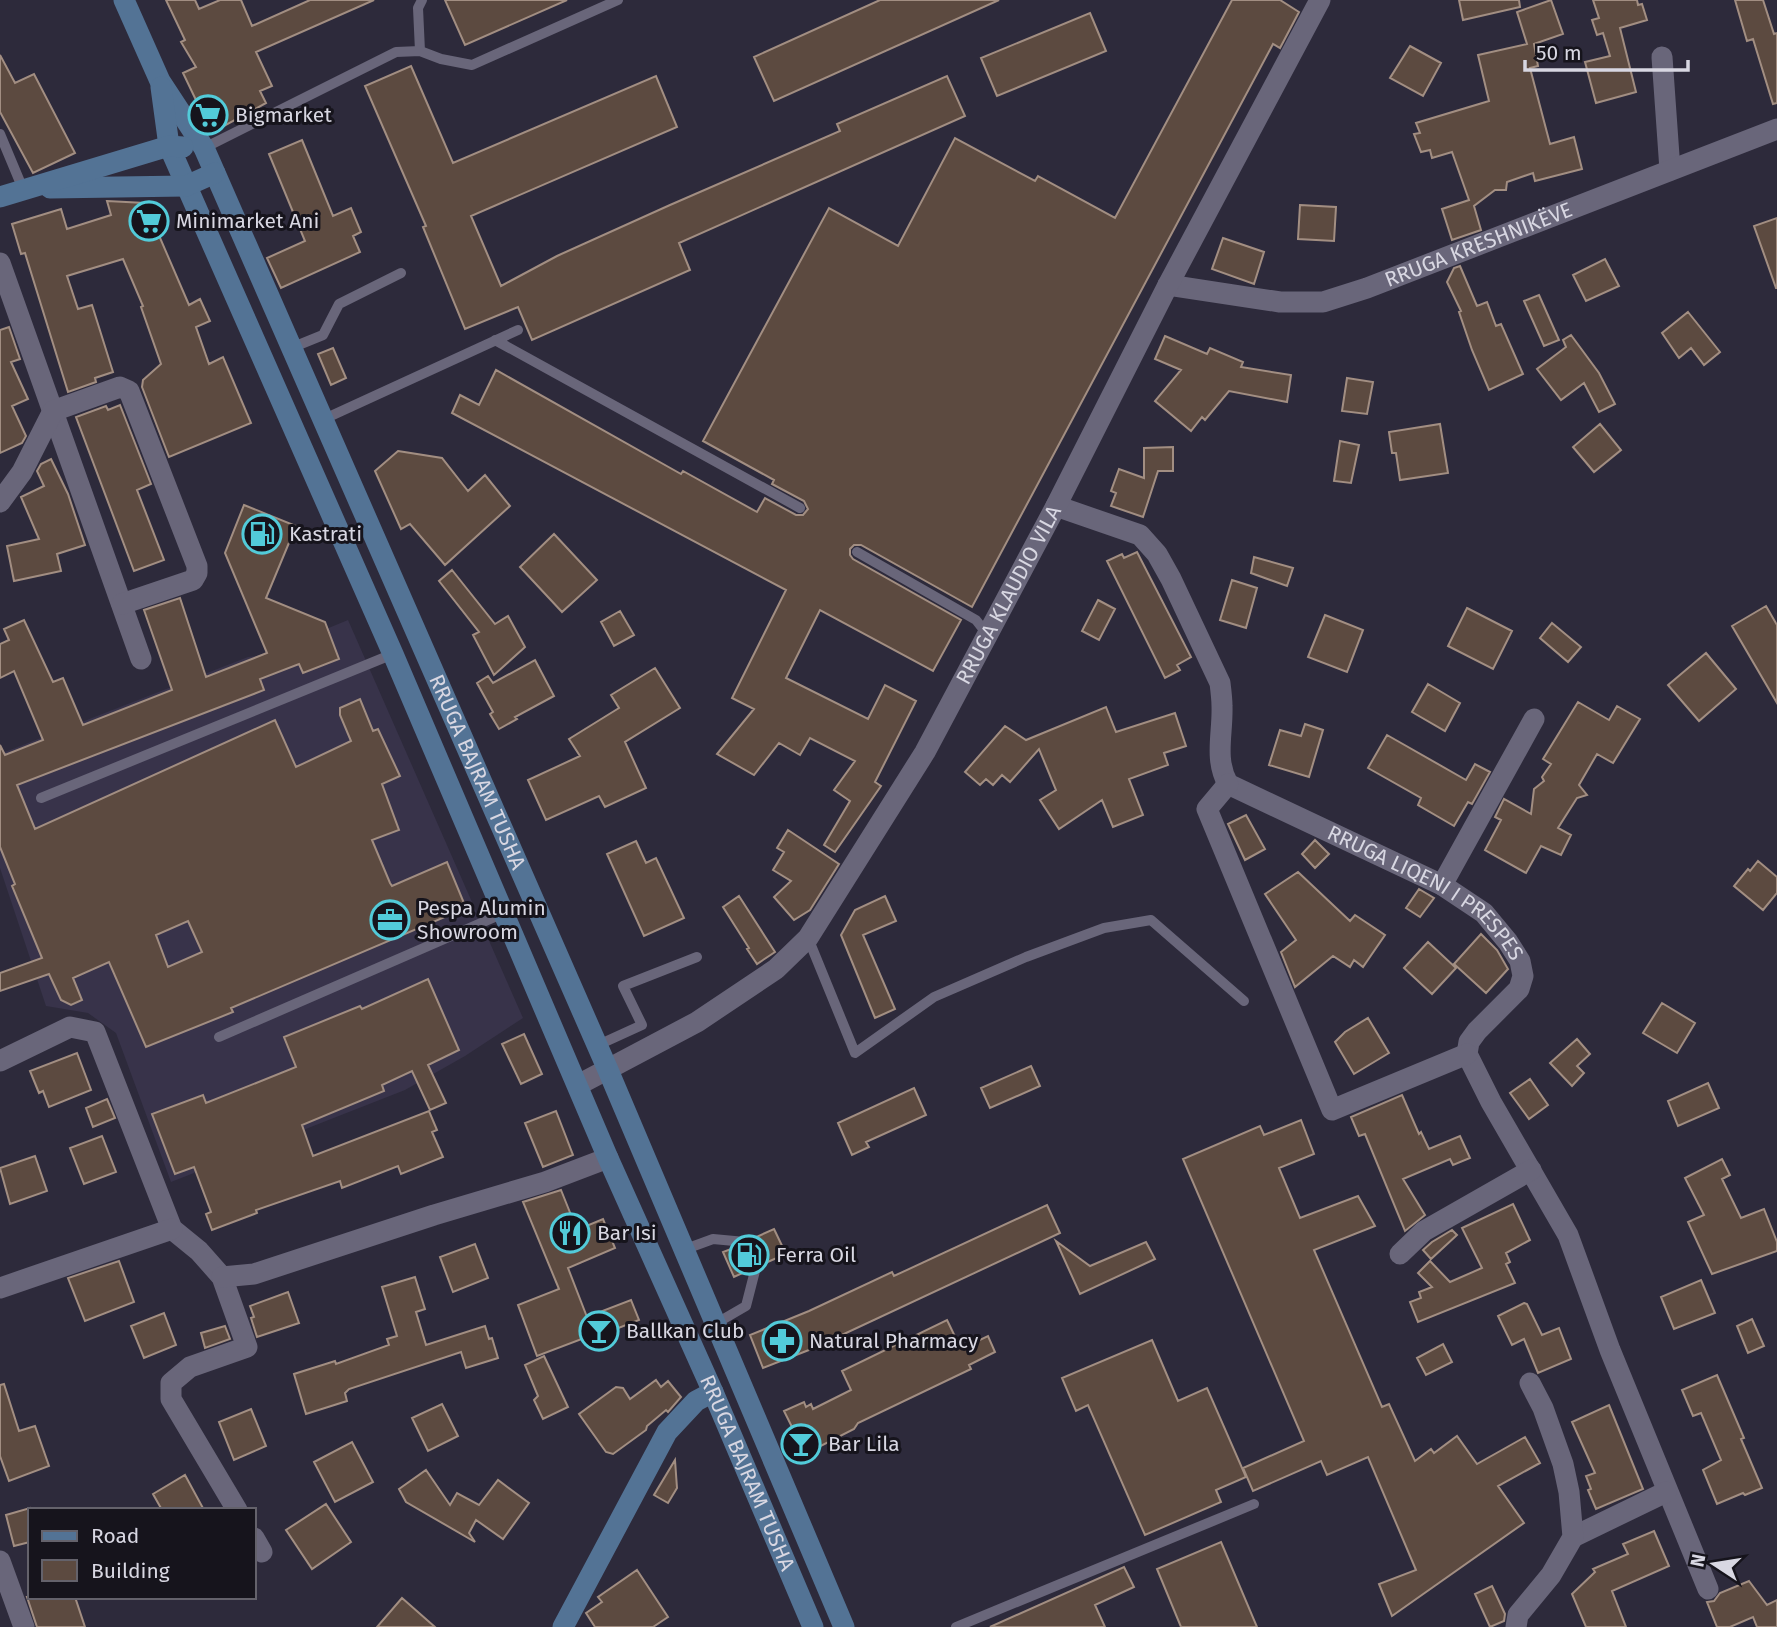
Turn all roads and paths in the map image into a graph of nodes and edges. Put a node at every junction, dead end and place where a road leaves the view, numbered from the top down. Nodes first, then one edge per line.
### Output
1 (124, 0) edge
2 (422, 0) edge
3 (618, 0) edge
4 (1320, 0) edge
5 (420, 51) junction
6 (1662, 57) dead end
7 (160, 81) junction
8 (1777, 129) edge
9 (0, 134) edge
10 (169, 146) junction
11 (204, 148) junction
12 (1670, 170) junction
13 (215, 173) junction
14 (186, 186) junction
15 (23, 189) junction
16 (0, 197) edge
17 (0, 263) edge
18 (401, 272) dead end
19 (1168, 285) junction
20 (519, 330) dead end
21 (495, 340) junction
22 (291, 348) junction
23 (53, 411) junction
24 (322, 420) junction
25 (0, 502) edge
26 (1056, 506) junction
27 (800, 508) dead end
28 (857, 552) dead end
29 (122, 604) junction
30 (987, 634) junction
31 (393, 654) junction
32 (141, 659) dead end
33 (1534, 719) dead end
34 (1228, 784) junction
35 (41, 798) dead end
36 (1442, 885) junction
37 (505, 913) junction
38 (808, 939) junction
39 (697, 957) dead end
40 (1244, 1002) dead end
41 (219, 1037) dead end
42 (596, 1046) junction
43 (1467, 1054) junction
44 (0, 1060) edge
45 (608, 1070) junction
46 (578, 1084) junction
47 (608, 1158) junction
48 (1531, 1170) junction
49 (172, 1229) junction
50 (745, 1242) dead end
51 (683, 1250) junction
52 (1400, 1254) dead end
53 (756, 1267) dead end
54 (222, 1277) junction
55 (0, 1288) edge
56 (715, 1324) junction
57 (1530, 1383) dead end
58 (713, 1392) junction
59 (1667, 1492) junction
60 (1254, 1504) dead end
61 (236, 1508) edge
62 (1573, 1537) junction
63 (0, 1561) edge
64 (1708, 1589) dead end
65 (24, 1627) edge
66 (563, 1627) edge
67 (813, 1627) edge
68 (844, 1627) edge
69 (956, 1627) edge
70 (1516, 1627) edge

1 - 7 main road, RRUGA BAJRAM TUSHA
2 - 5 lane
3 - 5 lane
4 - 19 street, RRUGA KLAUDIO VILA
5 - 11 lane
6 - 12 street
7 - 10 main road, RRUGA BAJRAM TUSHA
7 - 11 main road, RRUGA BAJRAM TUSHA
8 - 12 street, RRUGA KRESHNIKËVE
9 - 15 lane
10 - 11 main road
10 - 14 main road, RRUGA BAJRAM TUSHA
10 - 15 main road
11 - 13 main road, RRUGA BAJRAM TUSHA
12 - 19 street, RRUGA KRESHNIKËVE
13 - 14 main road
13 - 22 main road, RRUGA BAJRAM TUSHA
14 - 15 main road
14 - 31 main road, RRUGA BAJRAM TUSHA
15 - 16 main road
17 - 23 street
18 - 22 lane
19 - 26 street, RRUGA KLAUDIO VILA
20 - 21 lane
21 - 24 lane
21 - 27 lane
22 - 24 main road, RRUGA BAJRAM TUSHA
23 - 25 street
23 - 29 street
23 - 29 street
24 - 42 main road, RRUGA BAJRAM TUSHA
26 - 30 street, RRUGA KLAUDIO VILA
26 - 34 street
28 - 30 lane
29 - 32 street
30 - 38 street, RRUGA KLAUDIO VILA
31 - 35 lane
31 - 37 main road, RRUGA BAJRAM TUSHA
33 - 36 street
34 - 36 street, RRUGA LIQENI I PRESPES
34 - 43 street
36 - 43 street, RRUGA LIQENI I PRESPES
37 - 41 lane
37 - 46 main road, RRUGA BAJRAM TUSHA
38 - 40 lane
38 - 45 street, RRUGA KLAUDIO VILA
39 - 42 lane
42 - 45 main road, RRUGA BAJRAM TUSHA
43 - 48 street
44 - 49 street
45 - 46 street, RRUGA KLAUDIO VILA
45 - 51 main road, RRUGA BAJRAM TUSHA
46 - 47 main road, RRUGA BAJRAM TUSHA
47 - 54 street
47 - 58 main road, RRUGA BAJRAM TUSHA
48 - 52 street
48 - 59 street
49 - 54 street
49 - 55 street
50 - 51 lane
51 - 56 main road, RRUGA BAJRAM TUSHA
53 - 56 lane
54 - 61 street
56 - 68 main road, RRUGA BAJRAM TUSHA
57 - 62 street
58 - 66 main road
58 - 67 main road, RRUGA BAJRAM TUSHA
59 - 62 street
59 - 64 street
60 - 69 lane
62 - 70 street
63 - 65 street

